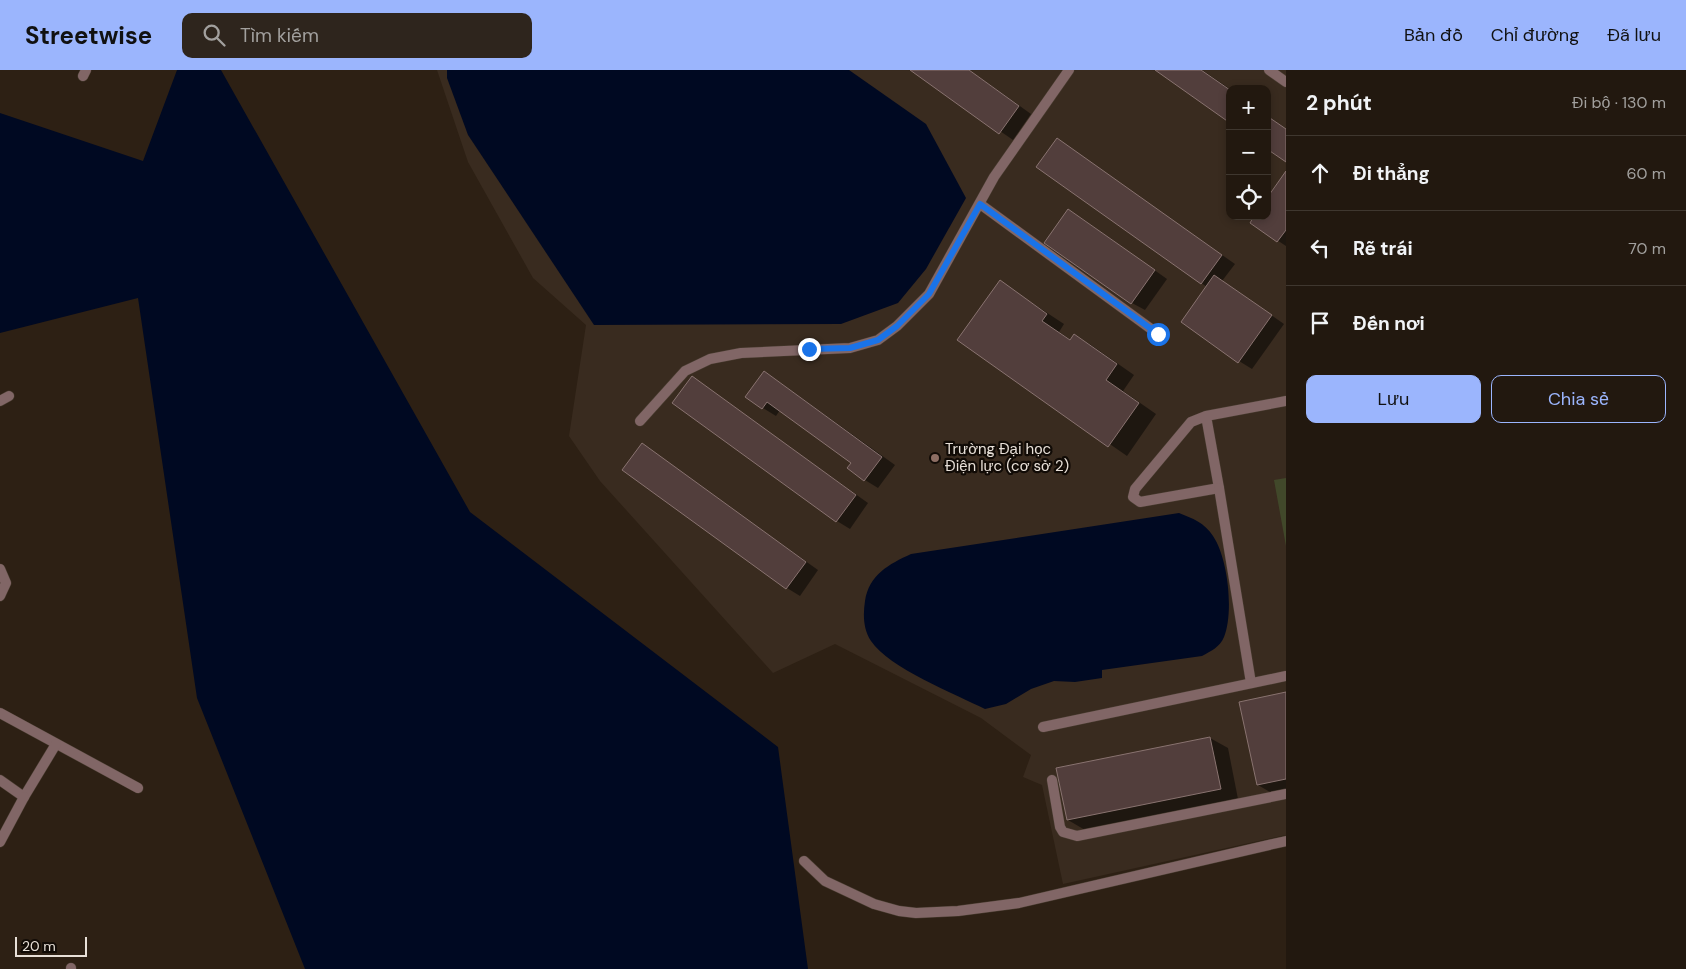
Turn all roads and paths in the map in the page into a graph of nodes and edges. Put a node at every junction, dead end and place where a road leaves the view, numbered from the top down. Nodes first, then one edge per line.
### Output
1 (1069, 70) edge
2 (1269, 70) edge
3 (1286, 82) edge
4 (980, 204) junction
5 (1158, 334) dead end
6 (1286, 402) edge
7 (1206, 416) junction
8 (640, 421) dead end
9 (1219, 488) junction
10 (0, 569) edge
11 (0, 596) edge
12 (1286, 676) edge
13 (1251, 683) junction
14 (0, 713) edge
15 (1043, 727) dead end
16 (56, 744) junction
17 (0, 780) edge
18 (1052, 780) dead end
19 (138, 788) dead end
20 (1286, 794) edge
21 (24, 797) junction
22 (1286, 841) edge
23 (0, 842) edge
24 (804, 861) dead end

1 - 4 street
2 - 3 street
4 - 5 street
4 - 8 street
6 - 7 street
7 - 9 street
7 - 9 street
9 - 13 street
10 - 11 street
12 - 13 street
13 - 15 street
14 - 16 street
16 - 19 street
16 - 21 street
17 - 21 street
18 - 20 street
21 - 23 street
22 - 24 street

